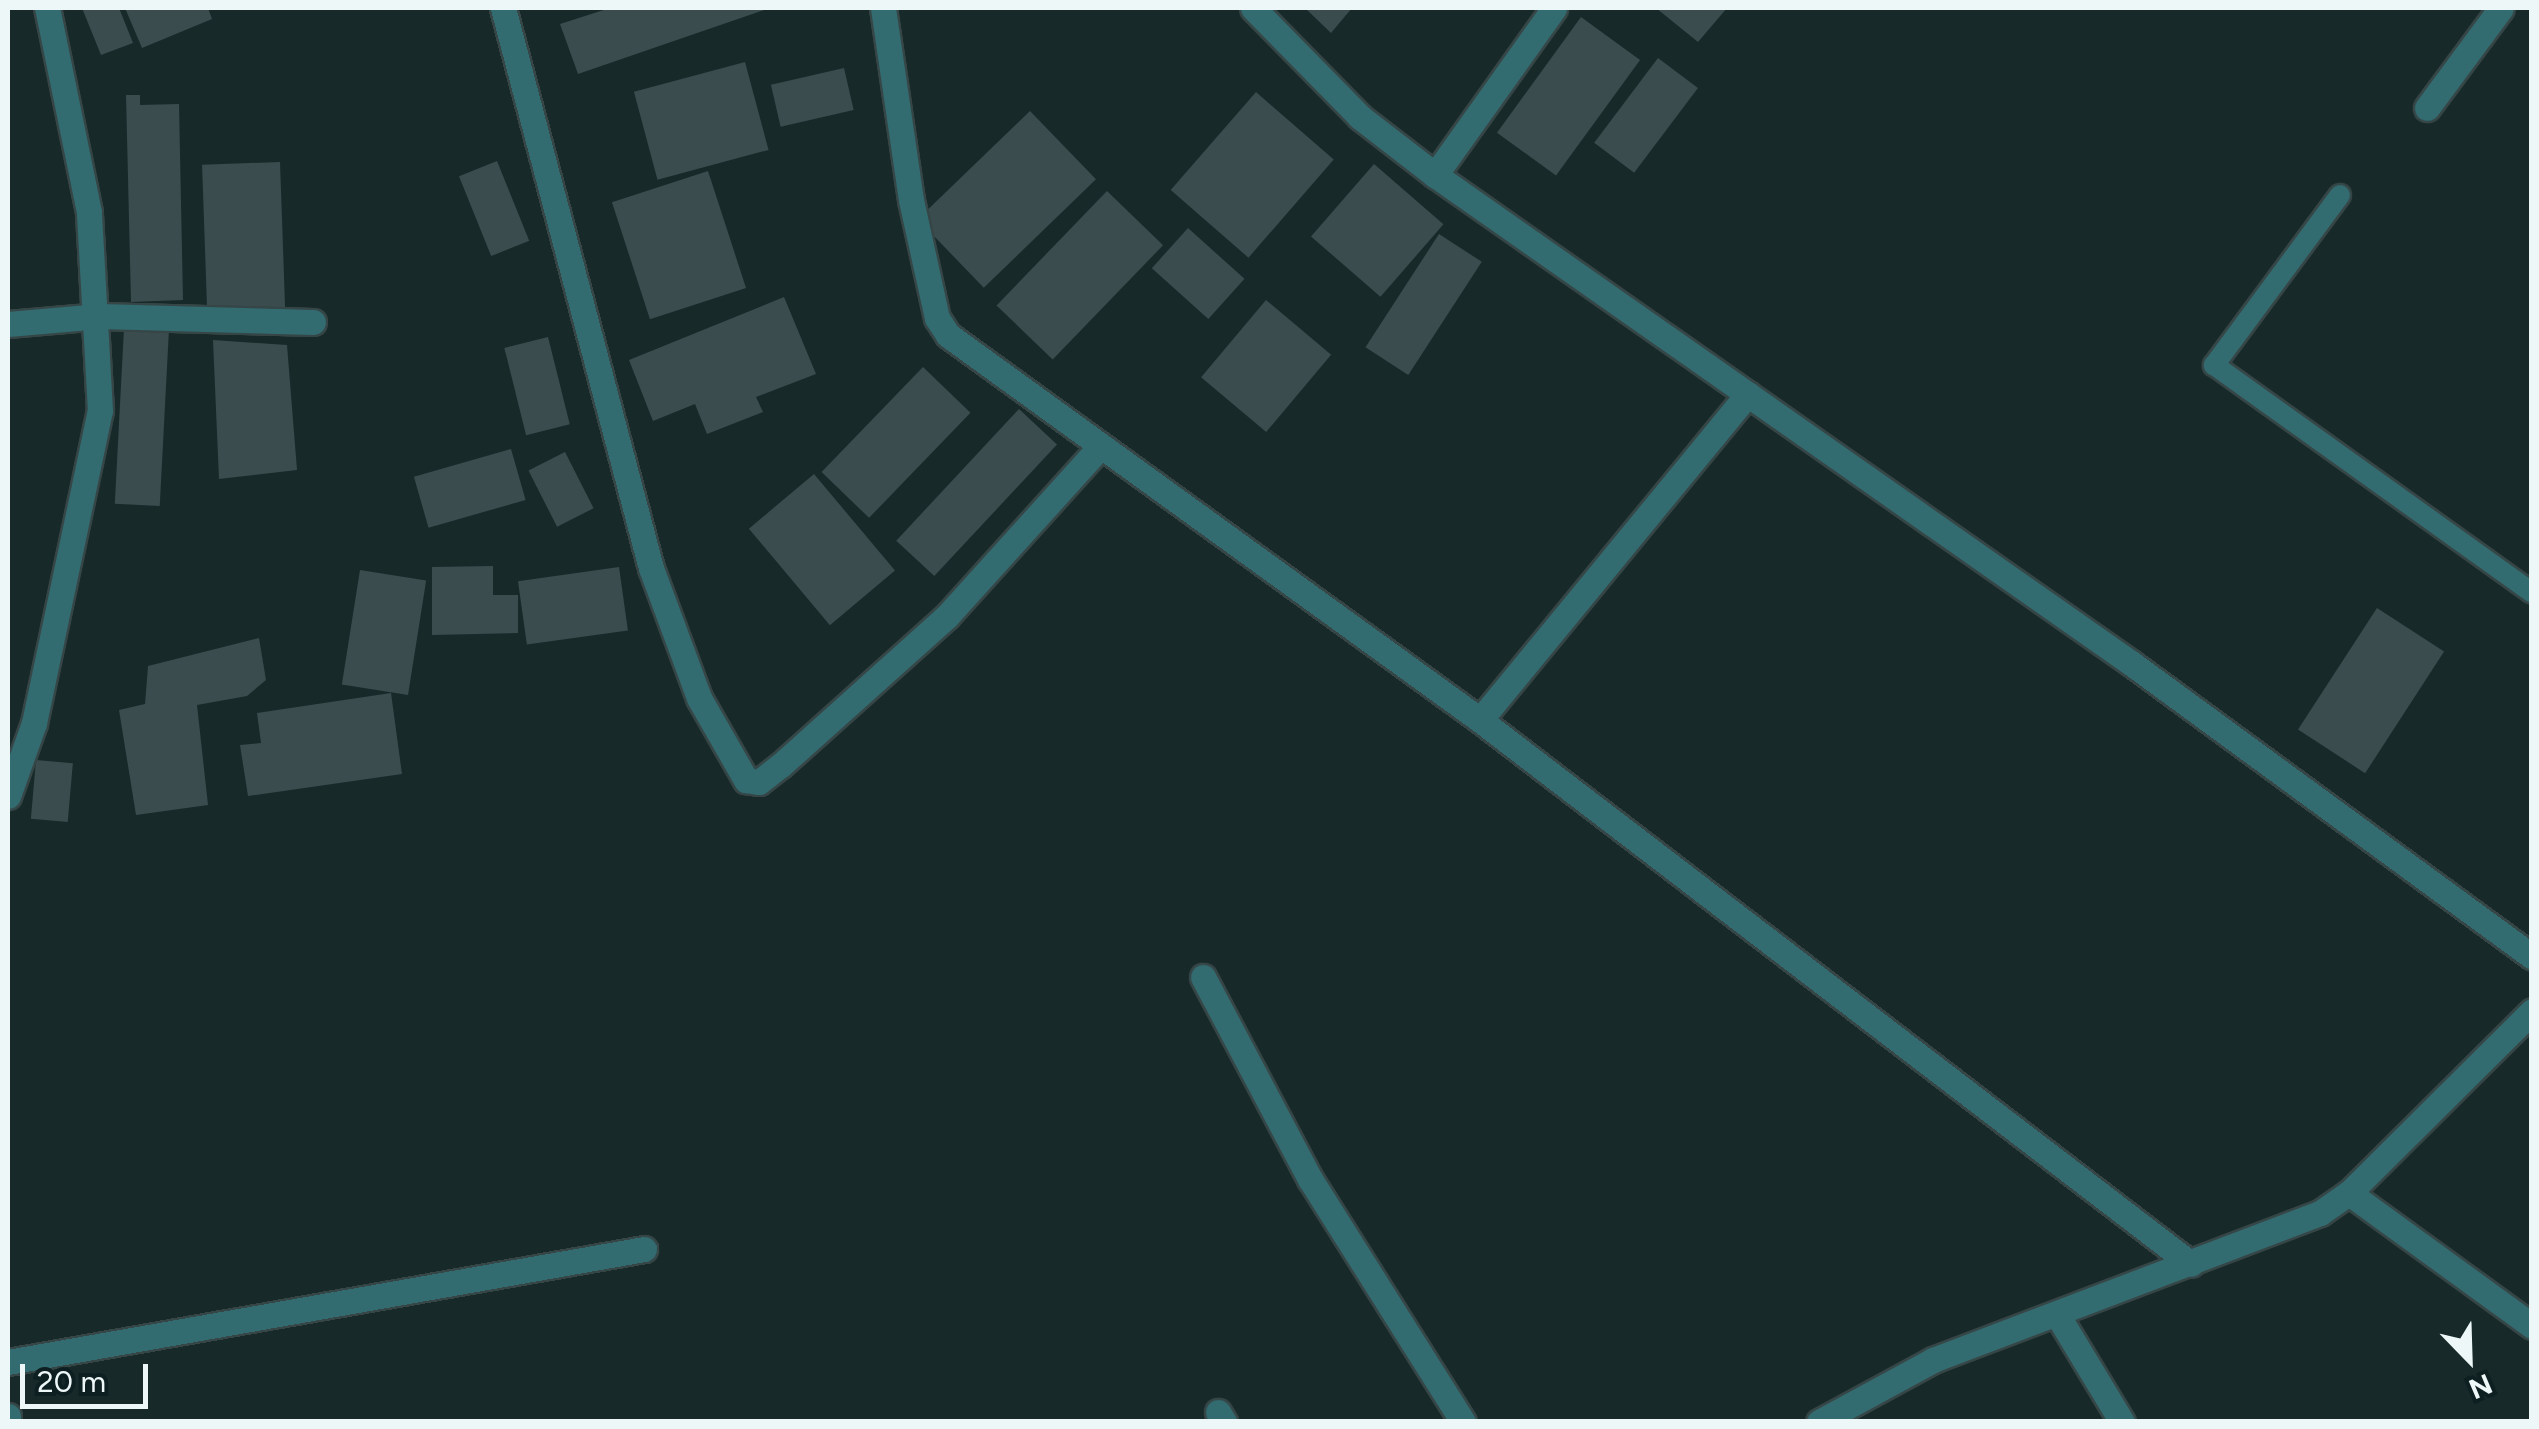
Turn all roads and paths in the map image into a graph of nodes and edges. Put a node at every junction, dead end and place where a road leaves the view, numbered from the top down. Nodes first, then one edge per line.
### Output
1 (47, 8) edge
2 (502, 8) edge
3 (883, 8) edge
4 (1253, 8) edge
5 (1554, 8) edge
6 (2501, 8) edge
7 (2427, 108) dead end
8 (1435, 175) junction
9 (2340, 195) dead end
10 (100, 316) junction
11 (312, 322) dead end
12 (8, 324) edge
13 (1748, 394) junction
14 (1098, 449) junction
15 (2532, 593) edge
16 (1480, 720) junction
17 (8, 796) edge
18 (2532, 956) edge
19 (1203, 977) dead end
20 (2532, 1011) edge
21 (2348, 1193) junction
22 (644, 1249) dead end
23 (2191, 1264) junction
24 (2058, 1316) junction
25 (2532, 1326) edge
26 (8, 1362) edge
27 (1463, 1422) edge
28 (1819, 1422) edge
29 (2122, 1422) edge

1 - 10 street
2 - 14 street
3 - 14 street
4 - 8 street
5 - 8 street
6 - 7 street
8 - 13 street
9 - 15 lane
10 - 11 street
10 - 12 street
10 - 17 street
13 - 16 street
13 - 18 street
14 - 16 street
16 - 23 street
19 - 27 street
20 - 21 street
21 - 23 street
21 - 25 street
22 - 26 street
23 - 24 street
24 - 28 street
24 - 29 street

